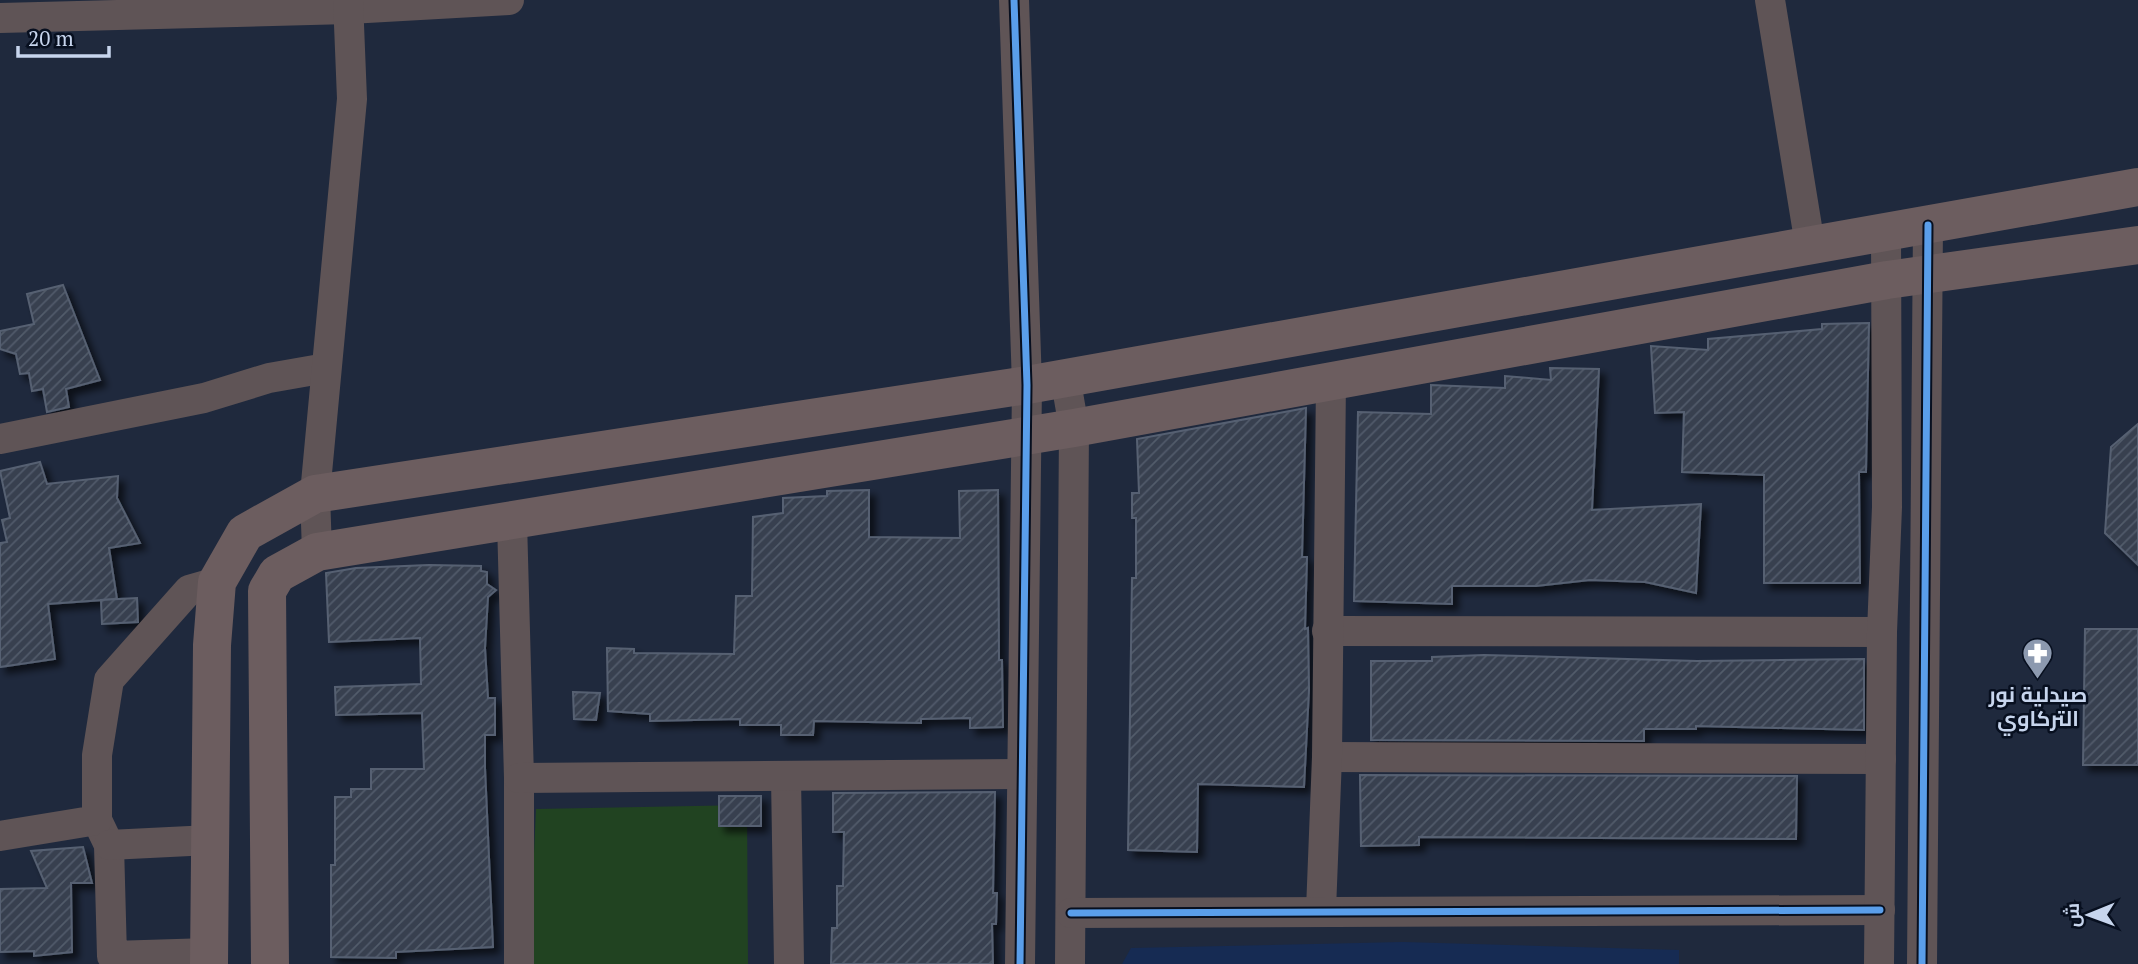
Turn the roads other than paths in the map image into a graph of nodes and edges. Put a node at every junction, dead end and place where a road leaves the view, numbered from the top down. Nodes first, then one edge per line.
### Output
1 (509, 0) edge
2 (1014, 0) edge
3 (1770, 0) edge
4 (349, 5) edge
5 (0, 18) edge
6 (2138, 187) edge
7 (1928, 225) junction
8 (1886, 232) junction
9 (1810, 245) junction
10 (2138, 245) edge
11 (1928, 275) junction
12 (1887, 280) junction
13 (326, 368) junction
14 (1065, 376) junction
15 (1331, 380) junction
16 (1027, 385) junction
17 (1074, 428) junction
18 (1025, 436) junction
19 (0, 439) edge
20 (316, 494) junction
21 (513, 521) junction
22 (317, 552) junction
23 (218, 582) junction
24 (1327, 631) junction
25 (1882, 632) junction
26 (1327, 757) junction
27 (1881, 759) junction
28 (1020, 774) junction
29 (519, 778) junction
30 (786, 778) junction
31 (103, 833) junction
32 (0, 836) edge
33 (211, 840) junction
34 (1880, 909) junction
35 (1321, 910) junction
36 (1071, 913) junction
37 (209, 959) edge
38 (270, 964) edge
39 (519, 964) edge
40 (789, 964) edge
41 (1020, 964) edge
42 (1070, 964) edge
43 (1879, 964) edge
44 (1923, 964) edge

1 - 4 street
2 - 16 street
3 - 9 street
4 - 5 street
4 - 13 street
6 - 7 main road
7 - 8 main road
7 - 11 street
8 - 9 main road
8 - 12 street
9 - 14 main road
10 - 11 main road
11 - 12 main road
11 - 44 street
12 - 15 main road
12 - 25 street
13 - 19 street
13 - 20 street
14 - 16 main road
14 - 17 street
15 - 17 main road
15 - 24 street
16 - 18 street
16 - 20 main road
17 - 18 main road
17 - 36 street
18 - 21 main road
18 - 28 street
20 - 22 street
20 - 23 main road
21 - 22 main road
21 - 29 street
22 - 38 main road
23 - 31 street
23 - 33 main road
24 - 25 street
24 - 26 street
25 - 27 street
26 - 27 street
26 - 35 street
27 - 34 street
28 - 30 street
28 - 41 street
29 - 30 street
29 - 39 street
30 - 40 street
31 - 32 street
31 - 33 street
31 - 37 street
33 - 37 main road
34 - 35 street
34 - 43 street
35 - 36 street
36 - 42 street

